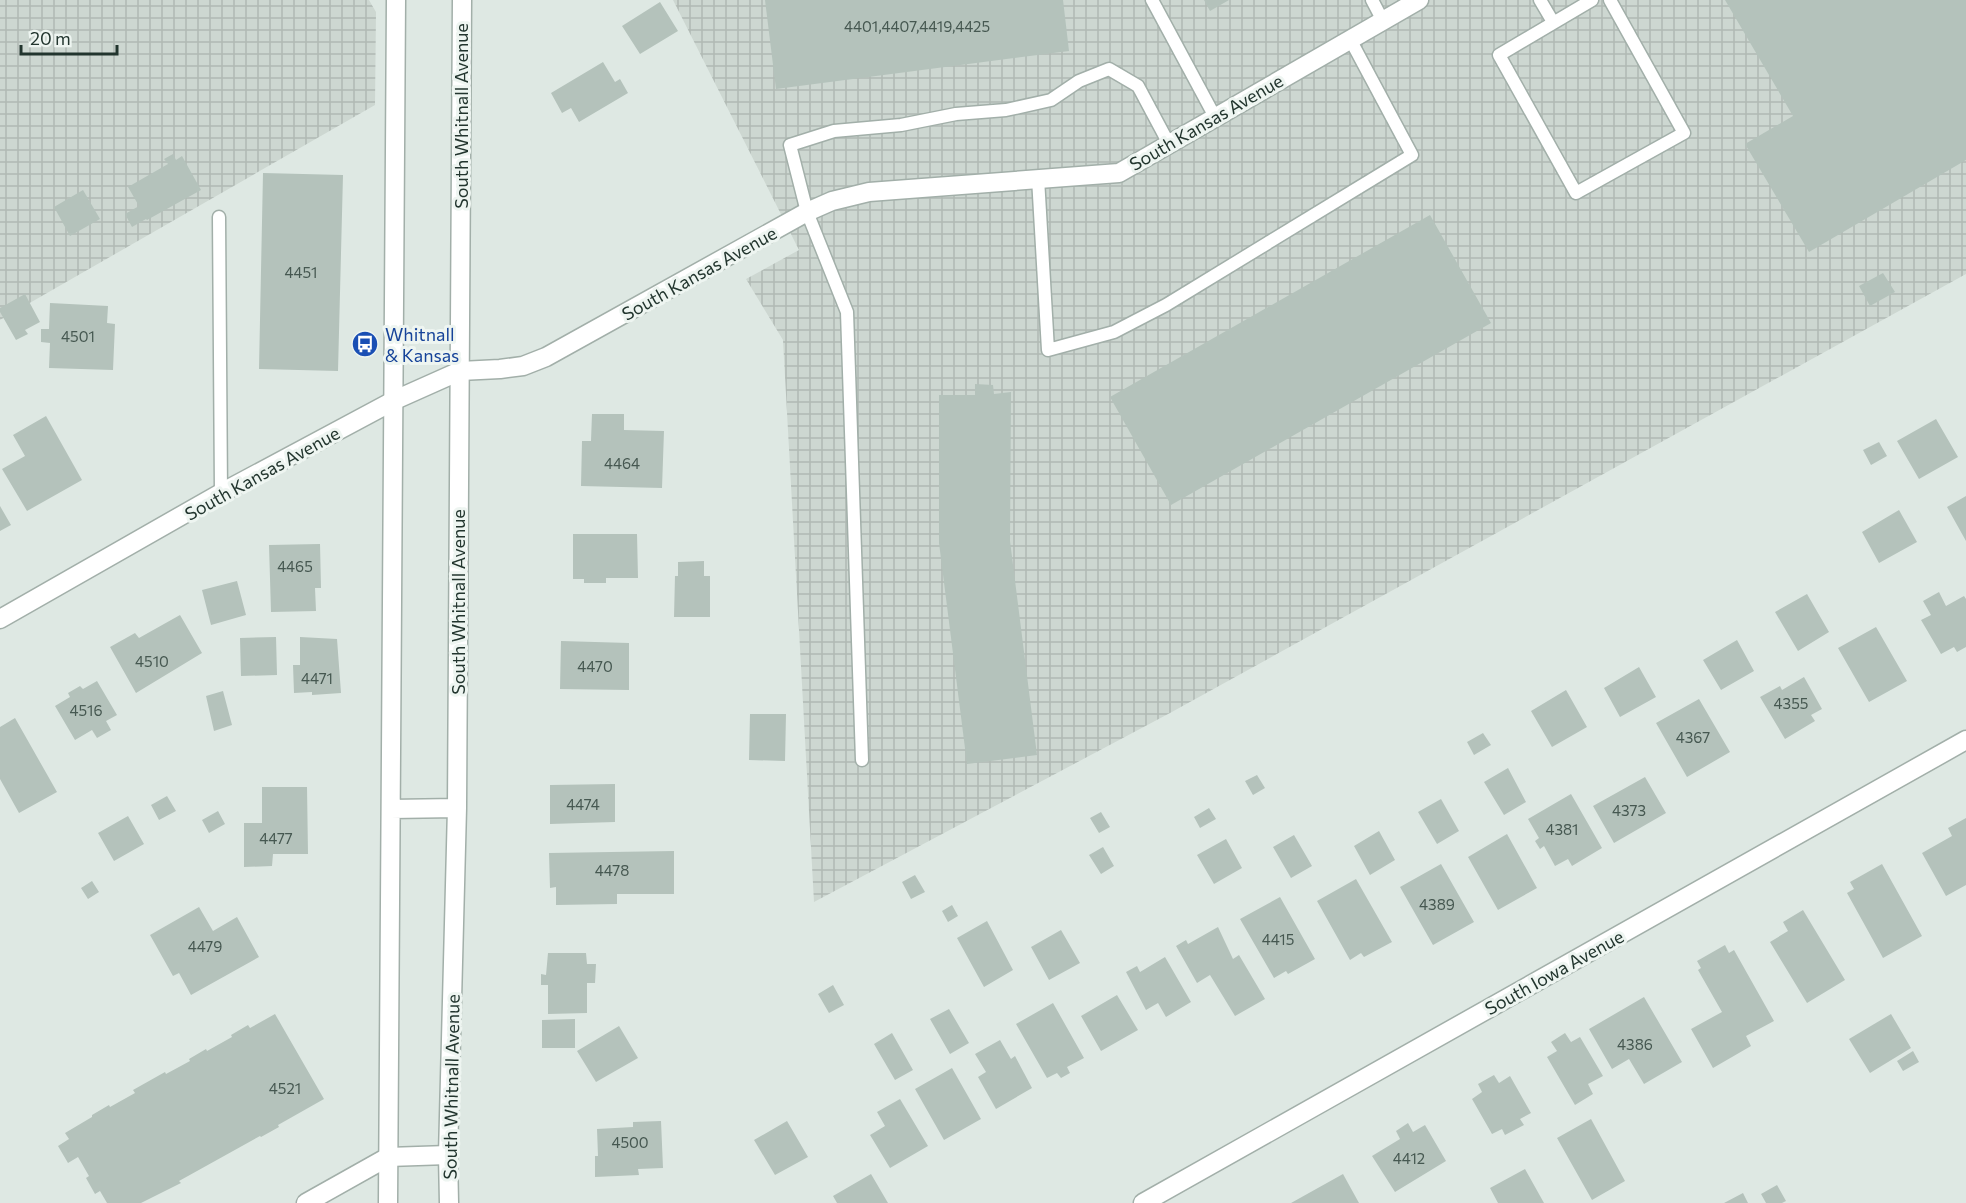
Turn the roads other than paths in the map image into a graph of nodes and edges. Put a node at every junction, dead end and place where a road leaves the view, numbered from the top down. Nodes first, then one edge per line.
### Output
1 (396, 0) edge
2 (462, 0) edge
3 (1152, 0) edge
4 (1372, 0) edge
5 (1419, 0) edge
6 (1540, 0) edge
7 (1592, 0) edge
8 (1610, 0) edge
9 (1383, 21) junction
10 (1553, 22) junction
11 (1350, 39) junction
12 (1215, 117) junction
13 (1169, 144) junction
14 (1038, 178) junction
15 (807, 212) junction
16 (219, 217) dead end
17 (460, 371) junction
18 (395, 400) junction
19 (221, 493) junction
20 (0, 620) edge
21 (1966, 740) edge
22 (862, 760) dead end
23 (457, 808) junction
24 (391, 809) junction
25 (448, 1155) junction
26 (388, 1157) junction
27 (306, 1203) edge
28 (388, 1203) edge
29 (449, 1203) edge
30 (1143, 1203) edge

1 - 18 street
2 - 17 street, South Whitnall Avenue
3 - 12 lane
4 - 9 lane
5 - 9 street, South Kansas Avenue
6 - 10 lane
7 - 10 lane
8 - 10 lane
9 - 11 street, South Kansas Avenue
11 - 12 street, South Kansas Avenue
11 - 14 lane
12 - 13 street, South Kansas Avenue
13 - 14 street, South Kansas Avenue
13 - 15 lane
14 - 15 street, South Kansas Avenue
15 - 17 street, South Kansas Avenue
15 - 22 lane
16 - 19 lane
17 - 18 street, South Kansas Avenue
17 - 23 street, South Whitnall Avenue
18 - 19 street, South Kansas Avenue
18 - 24 street
19 - 20 street, South Kansas Avenue
21 - 30 street, South Iowa Avenue
23 - 24 street
23 - 25 street, South Whitnall Avenue
24 - 26 street
25 - 26 street
25 - 29 street, South Whitnall Avenue
26 - 27 street
26 - 28 street

